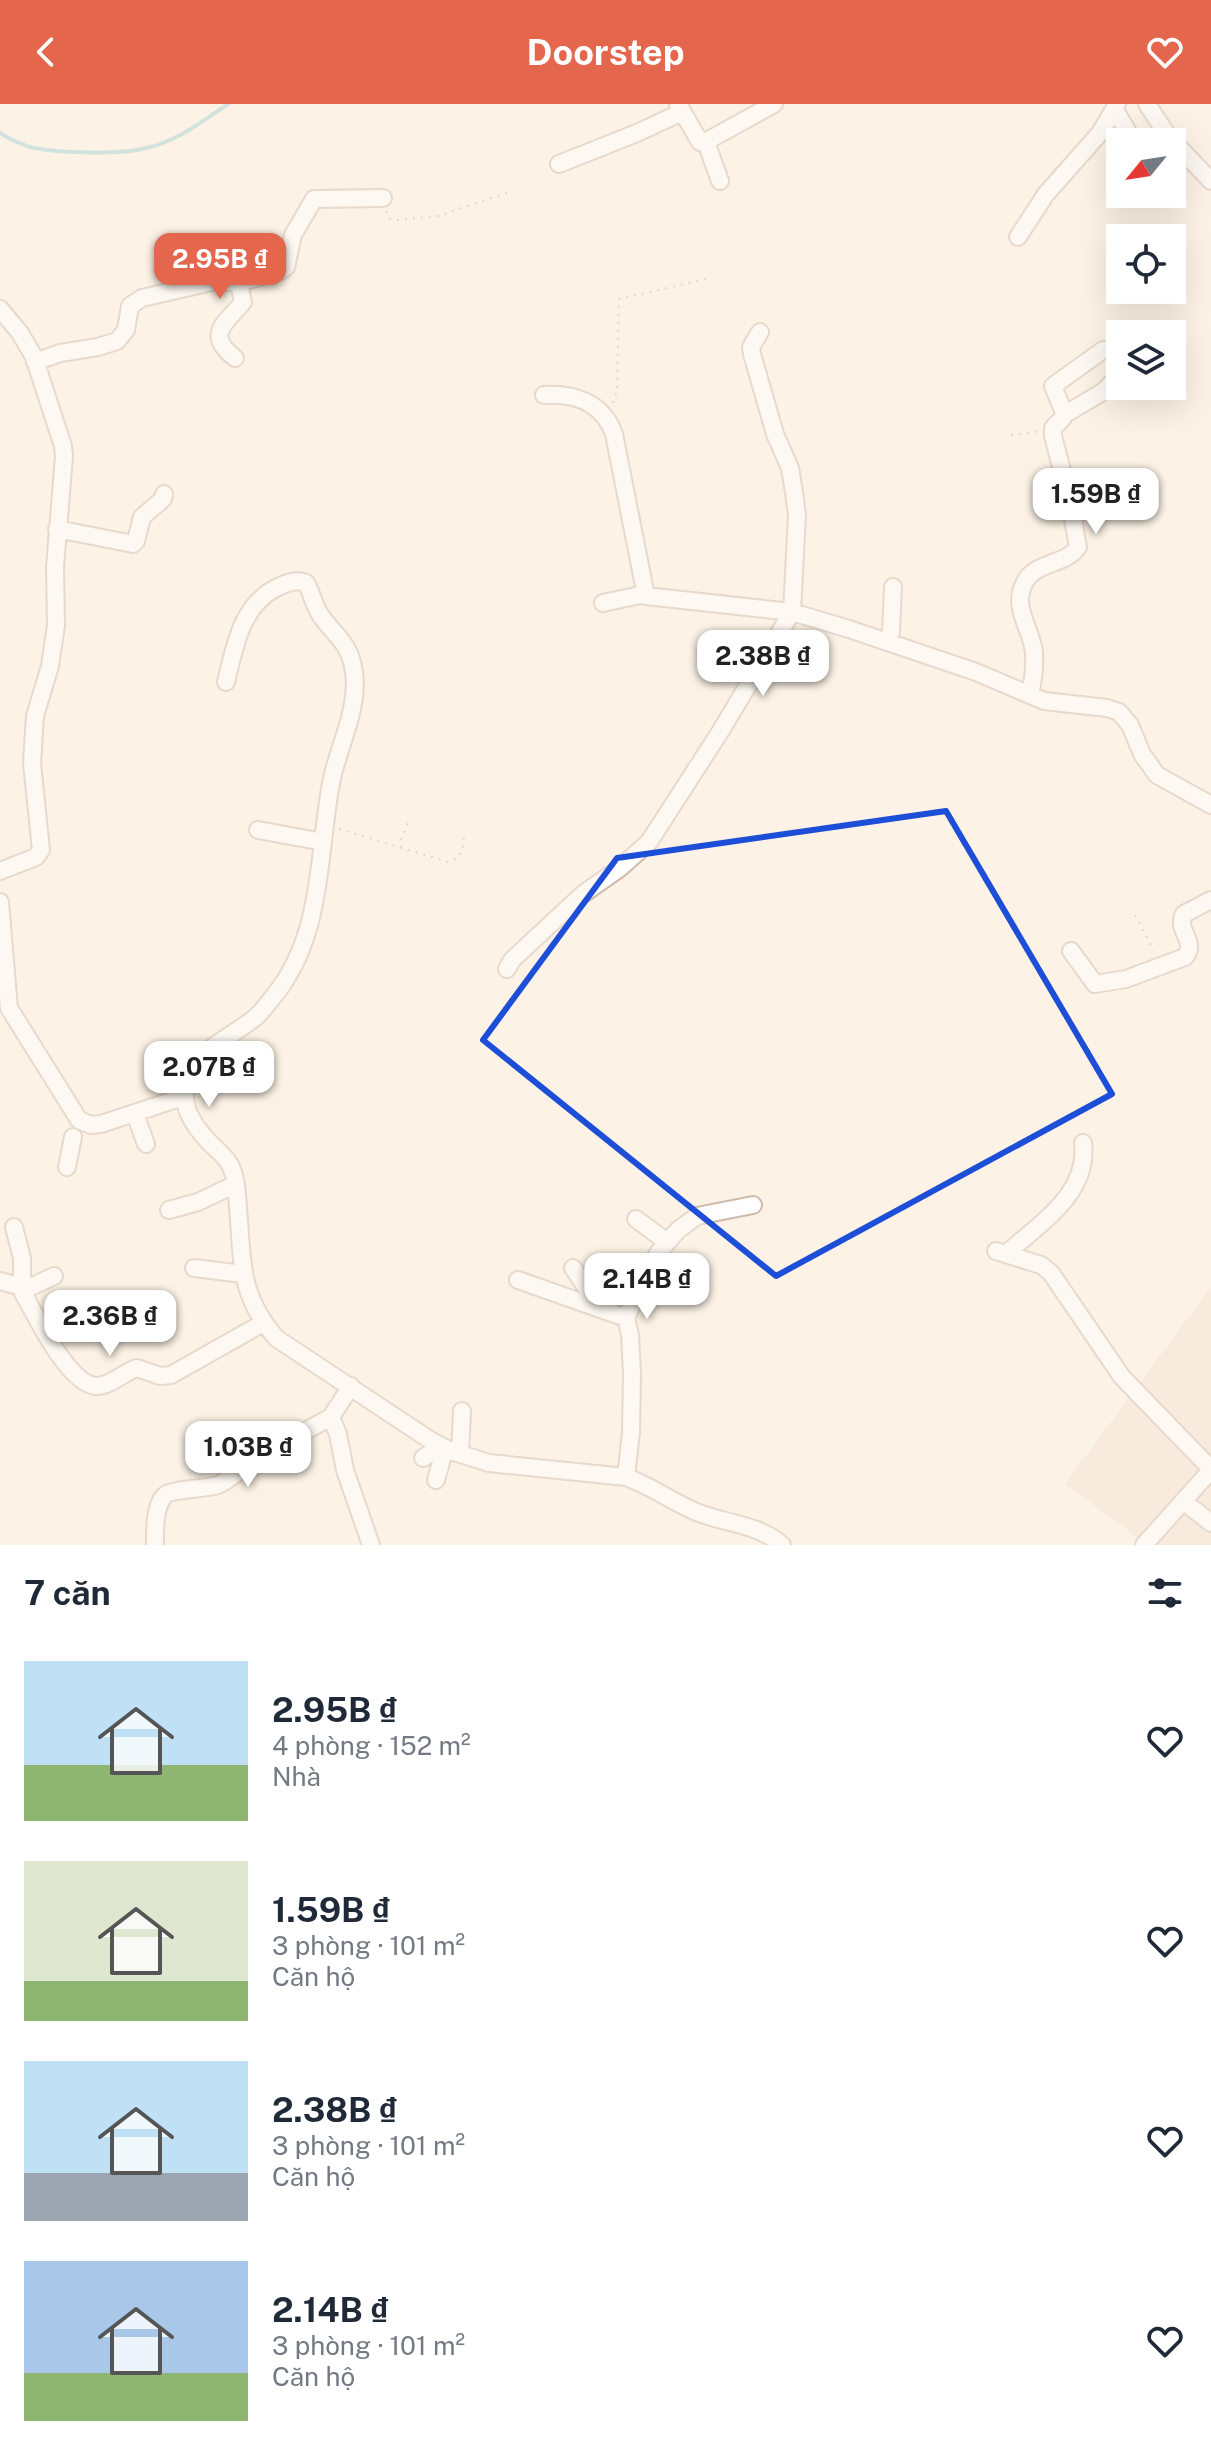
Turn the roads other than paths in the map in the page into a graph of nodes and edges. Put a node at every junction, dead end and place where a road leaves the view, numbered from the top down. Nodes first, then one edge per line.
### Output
1 (774, 104) edge
2 (1147, 104) edge
3 (1116, 107) edge
4 (680, 108) edge
5 (1127, 128) edge
6 (706, 142) junction
7 (559, 164) dead end
8 (720, 181) dead end
9 (1211, 181) edge
10 (383, 198) road end
11 (1018, 237) dead end
12 (239, 283) junction
13 (0, 309) edge
14 (760, 332) dead end
15 (1103, 350) dead end
16 (235, 358) dead end
17 (35, 362) junction
18 (1106, 389) edge
19 (544, 395) dead end
20 (1058, 422) junction
21 (164, 494) dead end
22 (57, 529) junction
23 (893, 587) dead end
24 (645, 594) junction
25 (603, 603) dead end
26 (792, 612) junction
27 (887, 642) junction
28 (226, 682) dead end
29 (1030, 695) junction
30 (1211, 805) edge
31 (258, 830) dead end
32 (323, 842) junction
33 (0, 871) edge
34 (1211, 900) edge
35 (0, 902) edge
36 (1071, 951) dead end
37 (507, 969) dead end
38 (4, 976) edge
39 (4, 1002) edge
40 (183, 1097) junction
41 (135, 1114) junction
42 (77, 1128) junction
43 (1083, 1143) dead end
44 (146, 1144) dead end
45 (67, 1167) dead end
46 (236, 1184) junction
47 (753, 1205) dead end
48 (169, 1210) dead end
49 (636, 1219) dead end
50 (14, 1227) dead end
51 (667, 1242) junction
52 (194, 1268) dead end
53 (573, 1268) dead end
54 (243, 1274) junction
55 (54, 1276) dead end
56 (518, 1280) dead end
57 (0, 1281) edge
58 (22, 1289) junction
59 (601, 1309) junction
60 (626, 1318) junction
61 (263, 1323) junction
62 (316, 1363) junction
63 (308, 1379) dead end
64 (351, 1386) junction
65 (462, 1411) dead end
66 (331, 1417) junction
67 (449, 1449) junction
68 (423, 1458) dead end
69 (1211, 1469) edge
70 (626, 1477) junction
71 (436, 1480) dead end
72 (1183, 1501) junction
73 (1211, 1523) edge
74 (1154, 1541) edge
75 (367, 1543) edge
76 (155, 1545) edge
77 (782, 1545) edge

1 - 6 street
2 - 9 street
3 - 5 street
3 - 11 street
4 - 6 street
4 - 7 street
6 - 8 street
10 - 12 street
12 - 16 street
12 - 17 street
13 - 17 street
14 - 26 street
15 - 20 street
17 - 22 street
18 - 20 street
19 - 24 street
20 - 29 street
21 - 22 street
22 - 33 street
23 - 27 street
24 - 25 street
24 - 26 street
26 - 27 street
26 - 37 street
27 - 29 street
28 - 32 street
29 - 30 street
31 - 32 street
32 - 40 street
34 - 36 street
35 - 38 street
38 - 39 street
39 - 42 street
40 - 41 street
40 - 46 street
41 - 42 street
41 - 44 street
42 - 45 street
43 - 69 street
46 - 48 street
46 - 54 street
47 - 51 street
49 - 51 street
50 - 58 street
51 - 60 street
52 - 54 street
53 - 59 street
54 - 61 street
55 - 58 street
56 - 59 street
57 - 58 street
58 - 61 street
59 - 60 street
60 - 70 street
61 - 62 street
62 - 63 street
62 - 64 street
64 - 66 street
64 - 67 street
65 - 67 street
66 - 75 street
66 - 76 street
67 - 68 street
67 - 70 street
67 - 71 street
69 - 72 street
70 - 77 street
72 - 73 street
72 - 74 street

